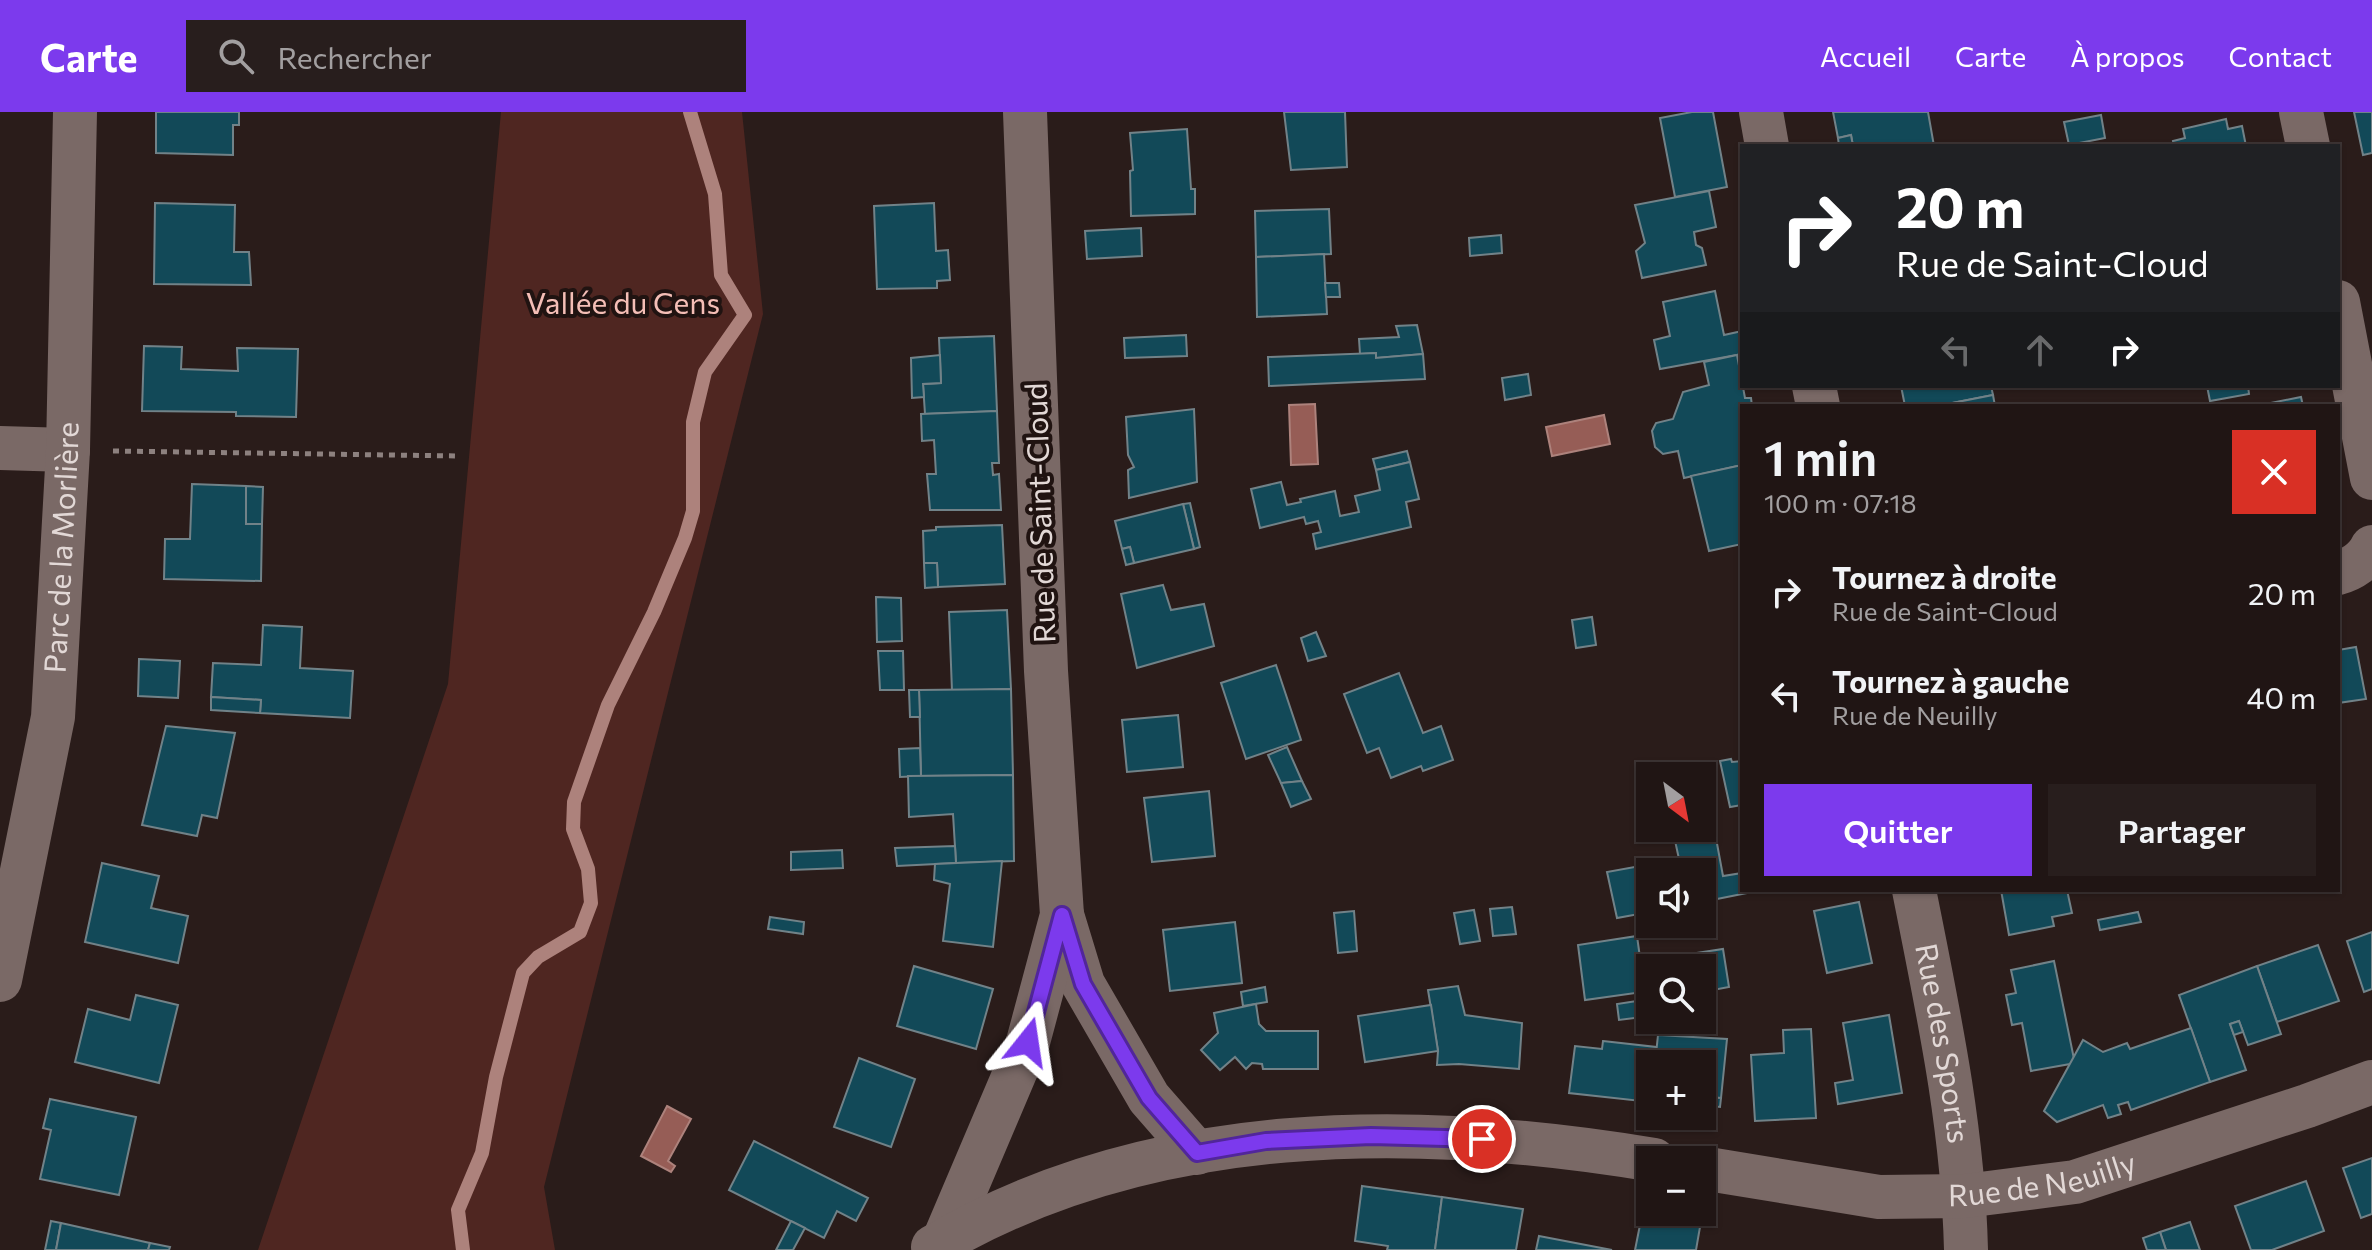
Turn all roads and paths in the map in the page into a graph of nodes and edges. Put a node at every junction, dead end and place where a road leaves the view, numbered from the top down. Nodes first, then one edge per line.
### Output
1 (75, 112) edge
2 (1025, 112) edge
3 (1761, 112) edge
4 (2301, 112) edge
5 (1767, 144) edge
6 (2308, 144) edge
7 (2340, 312) edge
8 (0, 448) edge
9 (68, 450) junction
10 (459, 456) dead end
11 (2372, 478) edge
12 (2372, 547) edge
13 (2340, 572) edge
14 (1914, 892) edge
15 (1062, 915) junction
16 (0, 980) edge
17 (2372, 1082) edge
18 (1197, 1153) junction
19 (1636, 1157) edge
20 (1716, 1170) edge
21 (1965, 1196) junction
22 (936, 1246) edge
23 (1966, 1250) edge

1 - 9 street, Parc de la Morlière
2 - 15 street, Rue de Saint-Cloud
3 - 5 street
4 - 6 street
7 - 11 street
8 - 9 street
9 - 10 path
9 - 16 street, Parc de la Morlière
12 - 13 street
14 - 21 street, Rue des Sports
15 - 18 street, Rue de Saint-Cloud
15 - 22 street, Rue de Saint-Cloud
17 - 21 street, Rue de Neuilly
18 - 19 street
18 - 22 street
20 - 21 street, Rue de Neuilly
21 - 23 street, Rue des Sports

